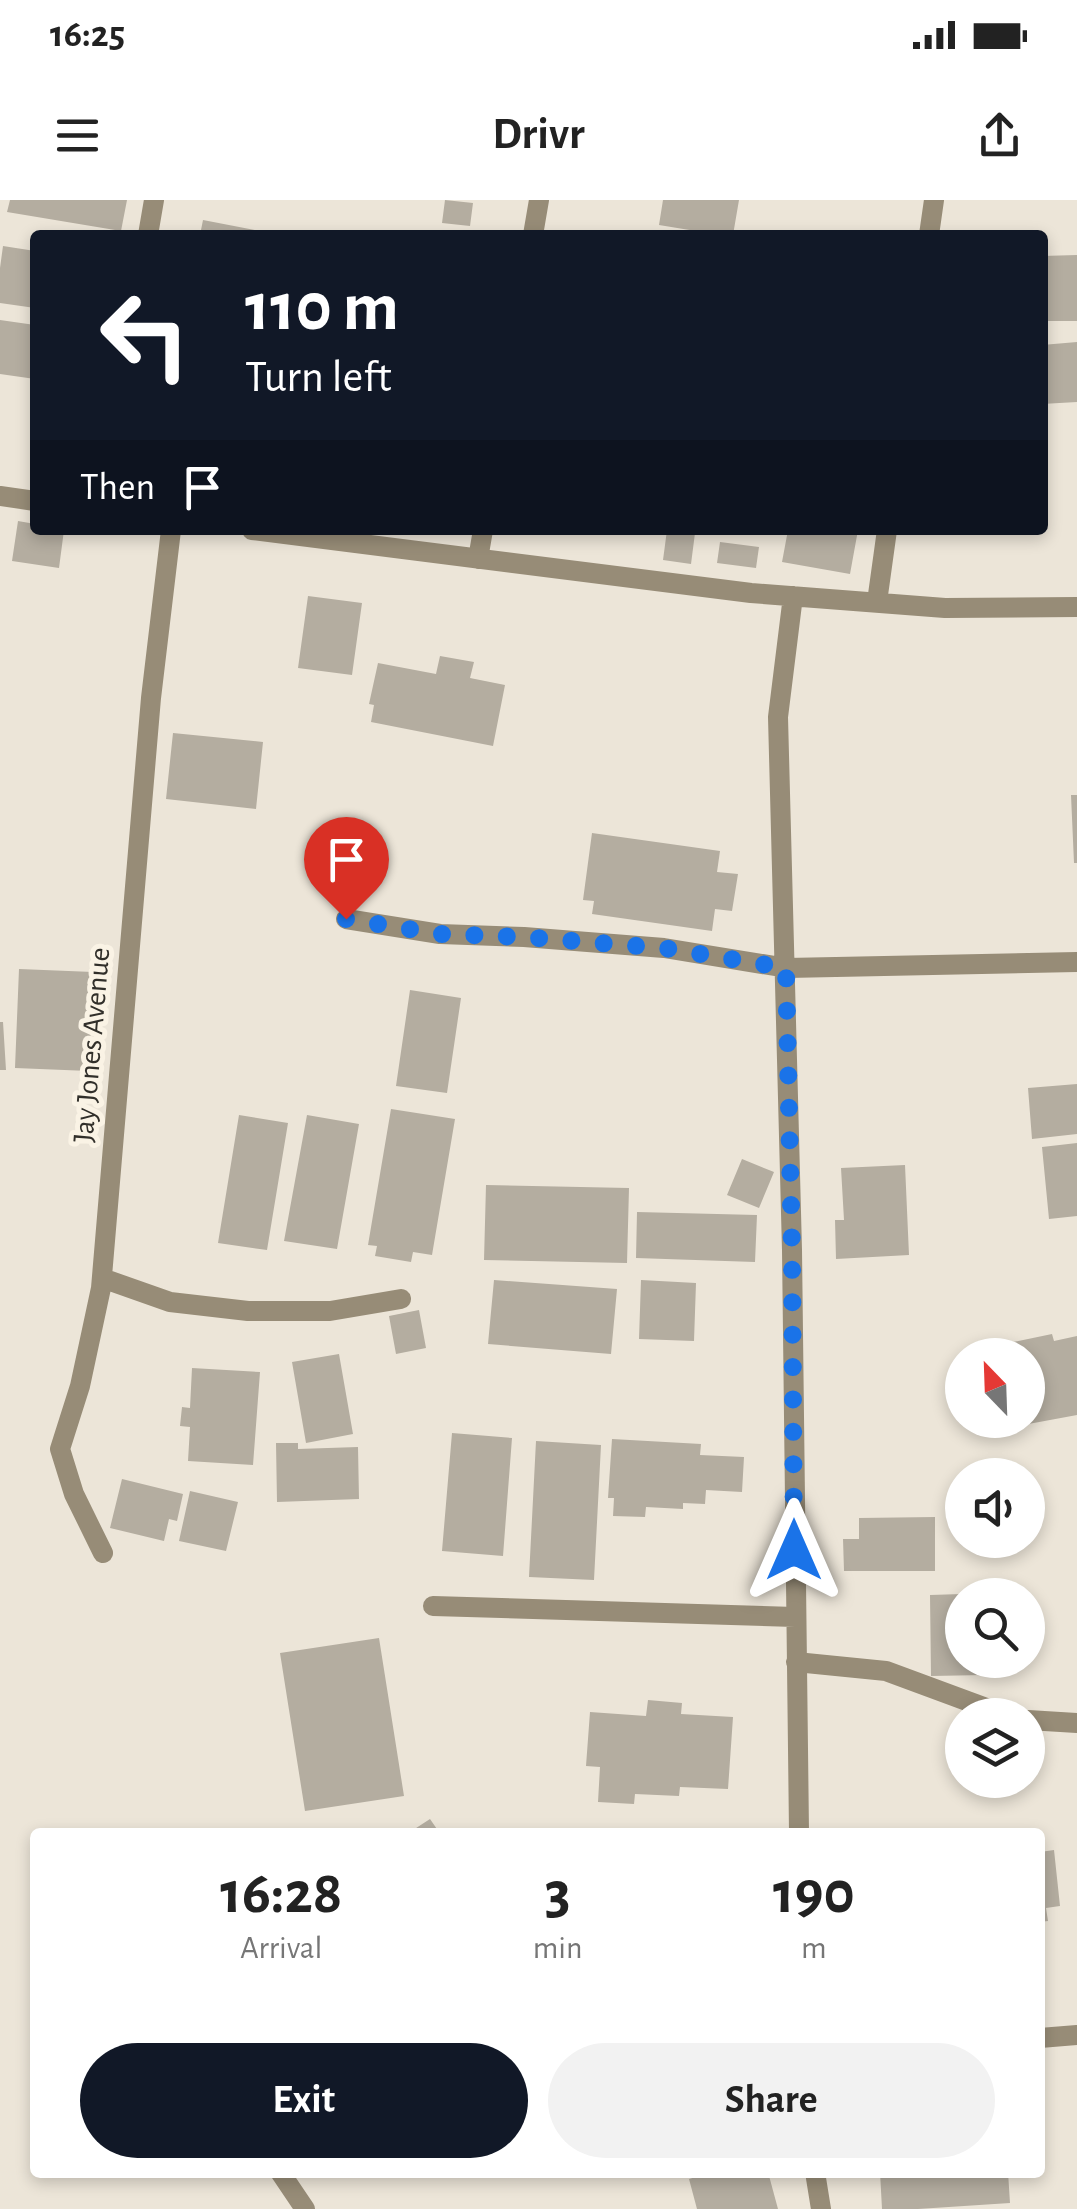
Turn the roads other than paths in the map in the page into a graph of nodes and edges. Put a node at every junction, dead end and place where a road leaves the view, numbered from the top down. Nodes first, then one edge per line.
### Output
1 (154, 200) edge
2 (539, 200) edge
3 (934, 200) edge
4 (149, 230) edge
5 (534, 230) edge
6 (930, 230) edge
7 (0, 496) edge
8 (30, 500) edge
9 (170, 535) edge
10 (291, 535) edge
11 (482, 535) edge
12 (887, 535) edge
13 (478, 559) junction
14 (793, 596) junction
15 (877, 602) junction
16 (1077, 607) edge
17 (346, 919) dead end
18 (1077, 962) edge
19 (786, 968) junction
20 (102, 1278) junction
21 (401, 1299) dead end
22 (103, 1553) dead end
23 (433, 1606) dead end
24 (795, 1617) junction
25 (796, 1662) junction
26 (960, 1698) edge
27 (1045, 1721) edge
28 (1077, 1723) edge
29 (799, 1828) edge
30 (1077, 2035) edge
31 (1045, 2038) edge
32 (284, 2178) edge
33 (816, 2178) edge
34 (305, 2209) edge
35 (821, 2209) edge

1 - 4 street
2 - 5 street
3 - 6 street
7 - 8 street
9 - 20 street, Jay Jones Avenue
10 - 13 street
11 - 13 street
12 - 15 street
13 - 14 street
14 - 15 street
14 - 19 street
15 - 16 street
17 - 19 street
18 - 19 street
19 - 24 street
20 - 21 street
20 - 22 street, Jay Jones Avenue
23 - 24 street
24 - 25 street
25 - 26 street
25 - 29 street
27 - 28 street
30 - 31 street
32 - 34 street
33 - 35 street

